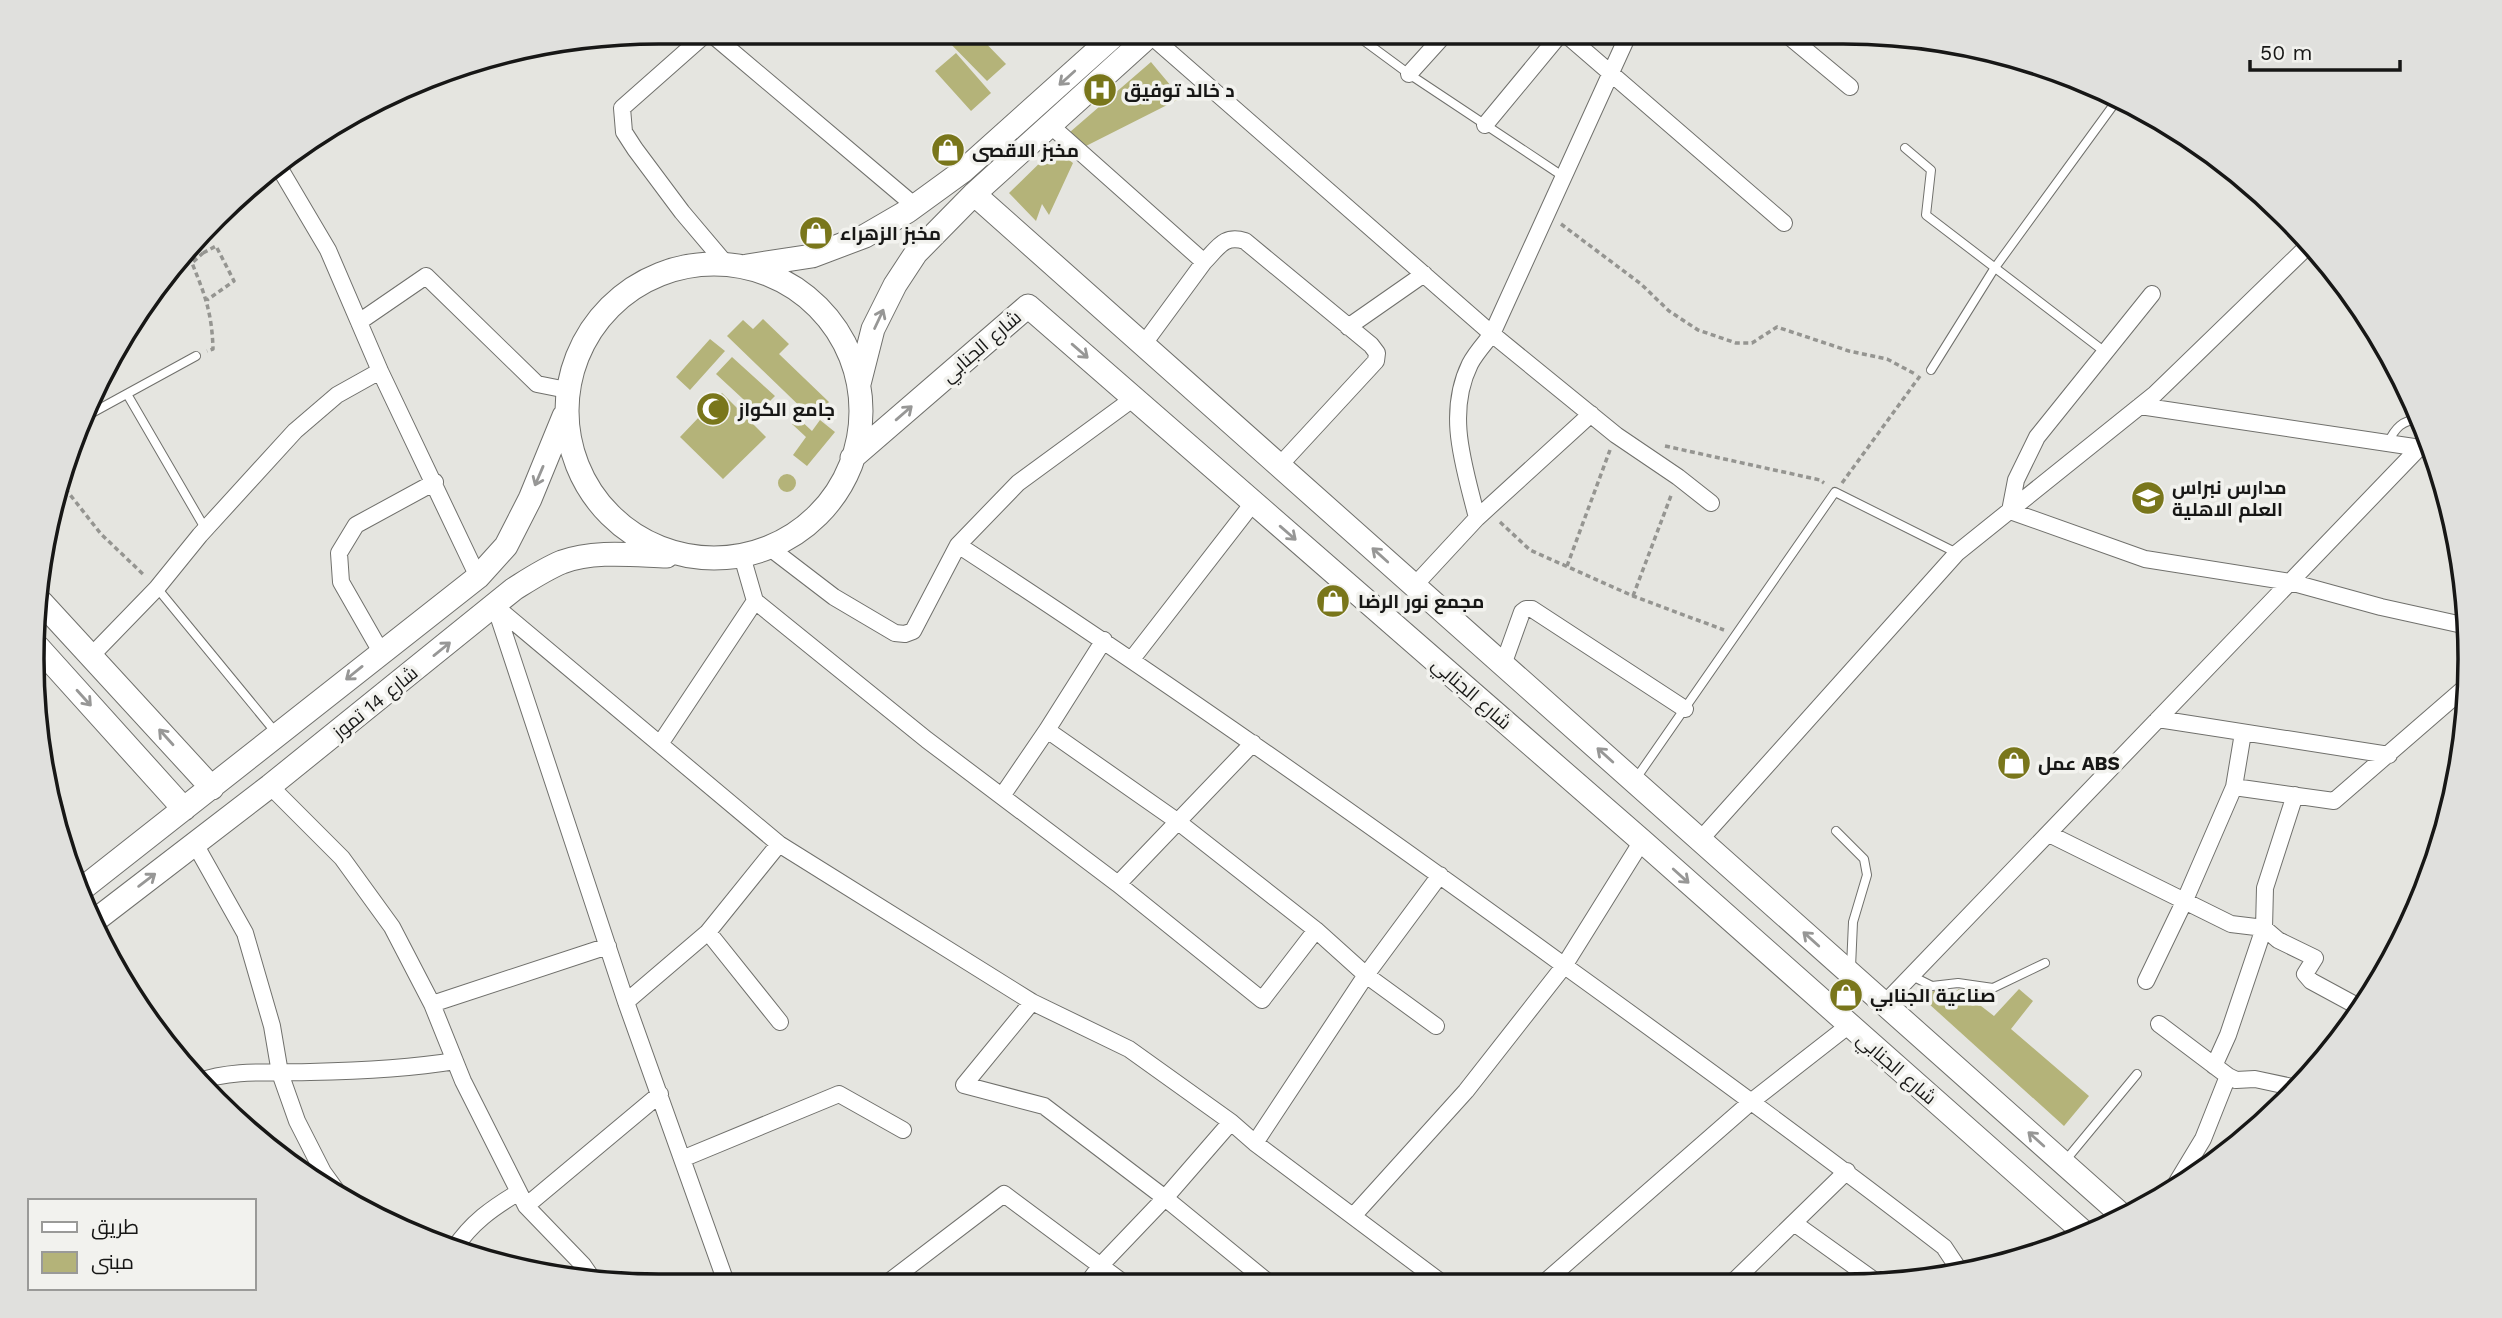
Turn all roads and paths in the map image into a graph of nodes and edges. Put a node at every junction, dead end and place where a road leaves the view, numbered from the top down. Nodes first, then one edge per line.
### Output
1 (694, 44) edge
2 (722, 44) edge
3 (1105, 44) edge
4 (1140, 44) edge
5 (1164, 44) edge
6 (1368, 44) edge
7 (1436, 44) edge
8 (1554, 44) edge
9 (1576, 44) edge
10 (1624, 44) edge
11 (1798, 44) edge
12 (1409, 74) junction
13 (1610, 74) junction
14 (1850, 87) dead end
15 (2113, 106) edge
16 (1050, 125) junction
17 (1485, 125) junction
18 (1905, 148) dead end
19 (282, 172) edge
20 (1565, 177) junction
21 (974, 194) junction
22 (915, 206) junction
23 (1548, 214) junction
24 (1784, 223) dead end
25 (201, 248) edge
26 (2303, 250) edge
27 (203, 253) junction
28 (1204, 262) junction
29 (735, 265) junction
30 (1994, 269) junction
31 (1424, 274) junction
32 (2152, 294) dead end
33 (207, 300) junction
34 (359, 322) junction
35 (1348, 327) junction
36 (1492, 334) junction
37 (1143, 345) junction
38 (2105, 352) junction
39 (196, 356) joint
40 (1931, 370) joint
41 (380, 371) junction
42 (1920, 376) junction
43 (859, 384) junction
44 (127, 394) junction
45 (1134, 398) junction
46 (566, 401) junction
47 (2140, 406) junction
48 (97, 410) edge
49 (1591, 414) junction
50 (2410, 421) edge
51 (1616, 435) junction
52 (2388, 443) junction
53 (1657, 444) dead end
54 (2421, 448) edge
55 (2423, 452) edge
56 (852, 457) junction
57 (1279, 466) junction
58 (1678, 477) junction
59 (435, 482) junction
60 (67, 491) edge
61 (1835, 492) junction
62 (1253, 503) junction
63 (1711, 503) dead end
64 (2010, 511) junction
65 (1482, 514) junction
66 (206, 530) junction
67 (958, 545) junction
68 (770, 548) junction
69 (1957, 554) junction
70 (685, 556) junction
71 (742, 556) junction
72 (1567, 566) junction
73 (478, 578) junction
74 (2290, 582) junction
75 (1414, 586) junction
76 (156, 588) junction
77 (1633, 596) junction
78 (755, 601) junction
79 (495, 606) junction
80 (46, 607) edge
81 (2457, 624) edge
82 (1736, 634) junction
83 (1104, 640) junction
84 (381, 652) junction
85 (44, 654) edge
86 (92, 655) junction
87 (1132, 659) junction
88 (1503, 665) junction
89 (2457, 695) edge
90 (1685, 709) junction
91 (2158, 719) junction
92 (1047, 730) junction
93 (2243, 733) junction
94 (277, 735) junction
95 (1253, 743) junction
96 (660, 744) junction
97 (2389, 755) junction
98 (1634, 781) junction
99 (270, 786) junction
100 (2234, 787) junction
101 (212, 788) junction
102 (2295, 795) junction
103 (1002, 796) junction
104 (184, 809) junction
105 (1177, 821) junction
106 (1836, 831) dead end
107 (2049, 834) junction
108 (1700, 840) junction
109 (1642, 841) junction
110 (195, 844) junction
111 (779, 844) junction
112 (1440, 875) junction
113 (1118, 884) junction
114 (87, 885) edge
115 (2185, 900) junction
116 (101, 916) edge
117 (2264, 928) junction
118 (1315, 930) junction
119 (708, 932) junction
120 (608, 946) junction
121 (2045, 963) dead end
122 (1564, 966) junction
123 (1850, 974) junction
124 (1366, 975) junction
125 (1912, 976) junction
126 (2146, 981) dead end
127 (626, 1002) junction
128 (1032, 1002) junction
129 (432, 1004) junction
130 (1884, 1004) junction
131 (2353, 1004) edge
132 (780, 1022) dead end
133 (2159, 1024) dead end
134 (1436, 1026) dead end
135 (1848, 1026) junction
136 (455, 1060) junction
137 (2214, 1066) junction
138 (280, 1073) junction
139 (2137, 1074) dead end
140 (2228, 1076) junction
141 (209, 1078) edge
142 (2286, 1086) edge
143 (660, 1094) junction
144 (1752, 1101) junction
145 (1231, 1122) junction
146 (904, 1130) dead end
147 (1255, 1143) junction
148 (682, 1159) junction
149 (2063, 1164) junction
150 (1847, 1171) junction
151 (2183, 1172) edge
152 (327, 1177) edge
153 (1165, 1198) junction
154 (522, 1199) junction
155 (2116, 1210) edge
156 (1354, 1216) junction
157 (1794, 1223) junction
158 (2078, 1227) edge
159 (460, 1241) edge
160 (1955, 1263) edge
161 (1101, 1265) junction
162 (586, 1270) edge
163 (1864, 1273) edge
164 (723, 1274) edge
165 (899, 1274) edge
166 (1094, 1274) edge
167 (1112, 1274) edge
168 (1258, 1274) edge
169 (1430, 1274) edge
170 (1554, 1274) edge
171 (1741, 1274) edge

1 - 29 street
2 - 22 street
3 -> 22 street
4 - 16 street
5 - 31 street
6 - 12 lane
7 - 12 street
8 - 17 street
9 - 13 street
10 - 13 street
11 - 14 street
12 - 17 lane
13 - 20 street
13 - 24 street
15 - 30 lane
16 - 21 street
16 - 28 street
17 - 20 lane
18 - 30 lane
19 - 34 street
20 - 23 street
21 - 37 street, شارع الجنابي
43 -> 21 street
22 - 29 street
23 - 36 street
23 - 42 path
25 - 27 path
26 - 47 street
27 - 33 path
27 - 33 path
28 - 35 street
28 - 37 street
29 - 43 street
29 - 46 street, شارع 14 تموز
30 - 38 lane
30 - 40 lane
31 - 35 street
31 - 36 street
32 - 38 street
33 - 39 path
34 - 41 street
34 - 46 street
35 - 57 street
36 - 49 street
36 - 65 street
37 - 57 street, شارع الجنابي
38 - 64 street
39 - 44 lane
40 - 42 path
41 - 59 street
41 - 66 street
42 - 61 path
43 - 56 street, شارع 14 تموز
44 - 48 lane
44 - 66 lane
56 -> 45 street, شارع الجنابي
45 - 62 street, شارع الجنابي
45 - 67 street
46 - 70 street
46 -> 73 street, شارع 14 تموز
47 - 52 street
47 - 64 street
49 - 51 street
49 - 65 street
50 - 52 lane
51 - 58 street
51 - 72 path
52 - 54 street
53 - 61 path
55 - 74 street
56 - 68 street, شارع 14 تموز
75 -> 57 street, شارع الجنابي
58 - 63 street
58 - 77 path
59 - 73 street
59 - 84 street
60 - 76 path
61 - 69 lane
61 - 82 lane
62 - 87 street
62 -> 109 street, شارع الجنابي
64 - 69 street
64 - 74 street
65 - 72 path
65 - 75 street
66 - 76 street
67 - 68 street
67 - 83 street
68 - 71 street, شارع 14 تموز
69 - 108 street
70 - 71 street, شارع 14 تموز
70 - 79 street, شارع 14 تموز
71 - 78 street
72 - 77 path
73 - 84 street, شارع 14 تموز
74 - 81 street
74 - 91 street
75 - 88 street, شارع الجنابي
76 - 86 street
76 - 94 lane
77 - 82 path
78 - 96 street
78 - 103 street
79 - 96 street
99 -> 79 street, شارع 14 تموز
79 - 120 street
80 - 86 street
82 - 90 lane
83 - 87 street
83 - 92 street
84 -> 94 street, شارع 14 تموز
85 -> 104 street
101 -> 86 street
87 - 95 street
88 - 90 street
98 -> 88 street, شارع الجنابي
89 - 97 street
90 - 98 lane
91 - 93 street
91 - 107 street
92 - 103 street
92 - 105 street
93 - 97 street
93 - 100 street
94 - 101 street, شارع 14 تموز
95 - 105 street
95 - 112 street
96 - 111 street
97 - 102 street
98 - 108 street, شارع الجنابي
99 - 110 street, شارع 14 تموز
99 - 129 street
100 - 102 street
100 - 115 street
101 - 104 street, شارع 14 تموز
102 - 117 street
103 - 113 street
104 - 114 street, شارع 14 تموز
105 - 113 street
105 - 118 street
106 - 123 lane
107 - 115 street
107 - 125 street
123 -> 108 street, شارع الجنابي
109 - 122 street
109 -> 135 street, شارع الجنابي
116 -> 110 street, شارع 14 تموز
110 - 138 street
111 - 119 street
111 - 128 street
112 - 122 street
112 - 124 street
113 - 118 street
115 - 117 street
115 - 126 street
117 - 131 street
117 - 137 street
118 - 124 street
119 - 127 street
119 - 132 street
120 - 127 street
120 - 129 street
121 - 125 lane
122 - 144 street
122 - 156 street
123 - 130 street, شارع الجنابي
124 - 134 street
124 - 147 street
125 - 130 street
127 - 143 street
128 - 145 street
128 - 153 street
129 - 136 street
149 -> 130 street, شارع الجنابي
133 - 137 street
135 - 144 street
135 - 158 street, شارع الجنابي
136 - 138 street
136 - 154 street
137 - 140 street
138 - 141 street
138 - 152 street
139 - 149 lane
140 - 142 street
140 - 151 street
143 - 148 street
143 - 154 street
144 - 150 street
144 - 170 street
145 - 147 street
145 - 153 street
146 - 148 street
147 - 156 street
148 - 164 street
149 - 155 street, شارع الجنابي
150 - 157 street
150 - 160 street
153 - 161 street
153 - 168 street
154 - 159 street
154 - 162 street
156 - 169 street
157 - 163 street
157 - 171 street
161 - 165 street
161 - 166 street
161 - 167 street

